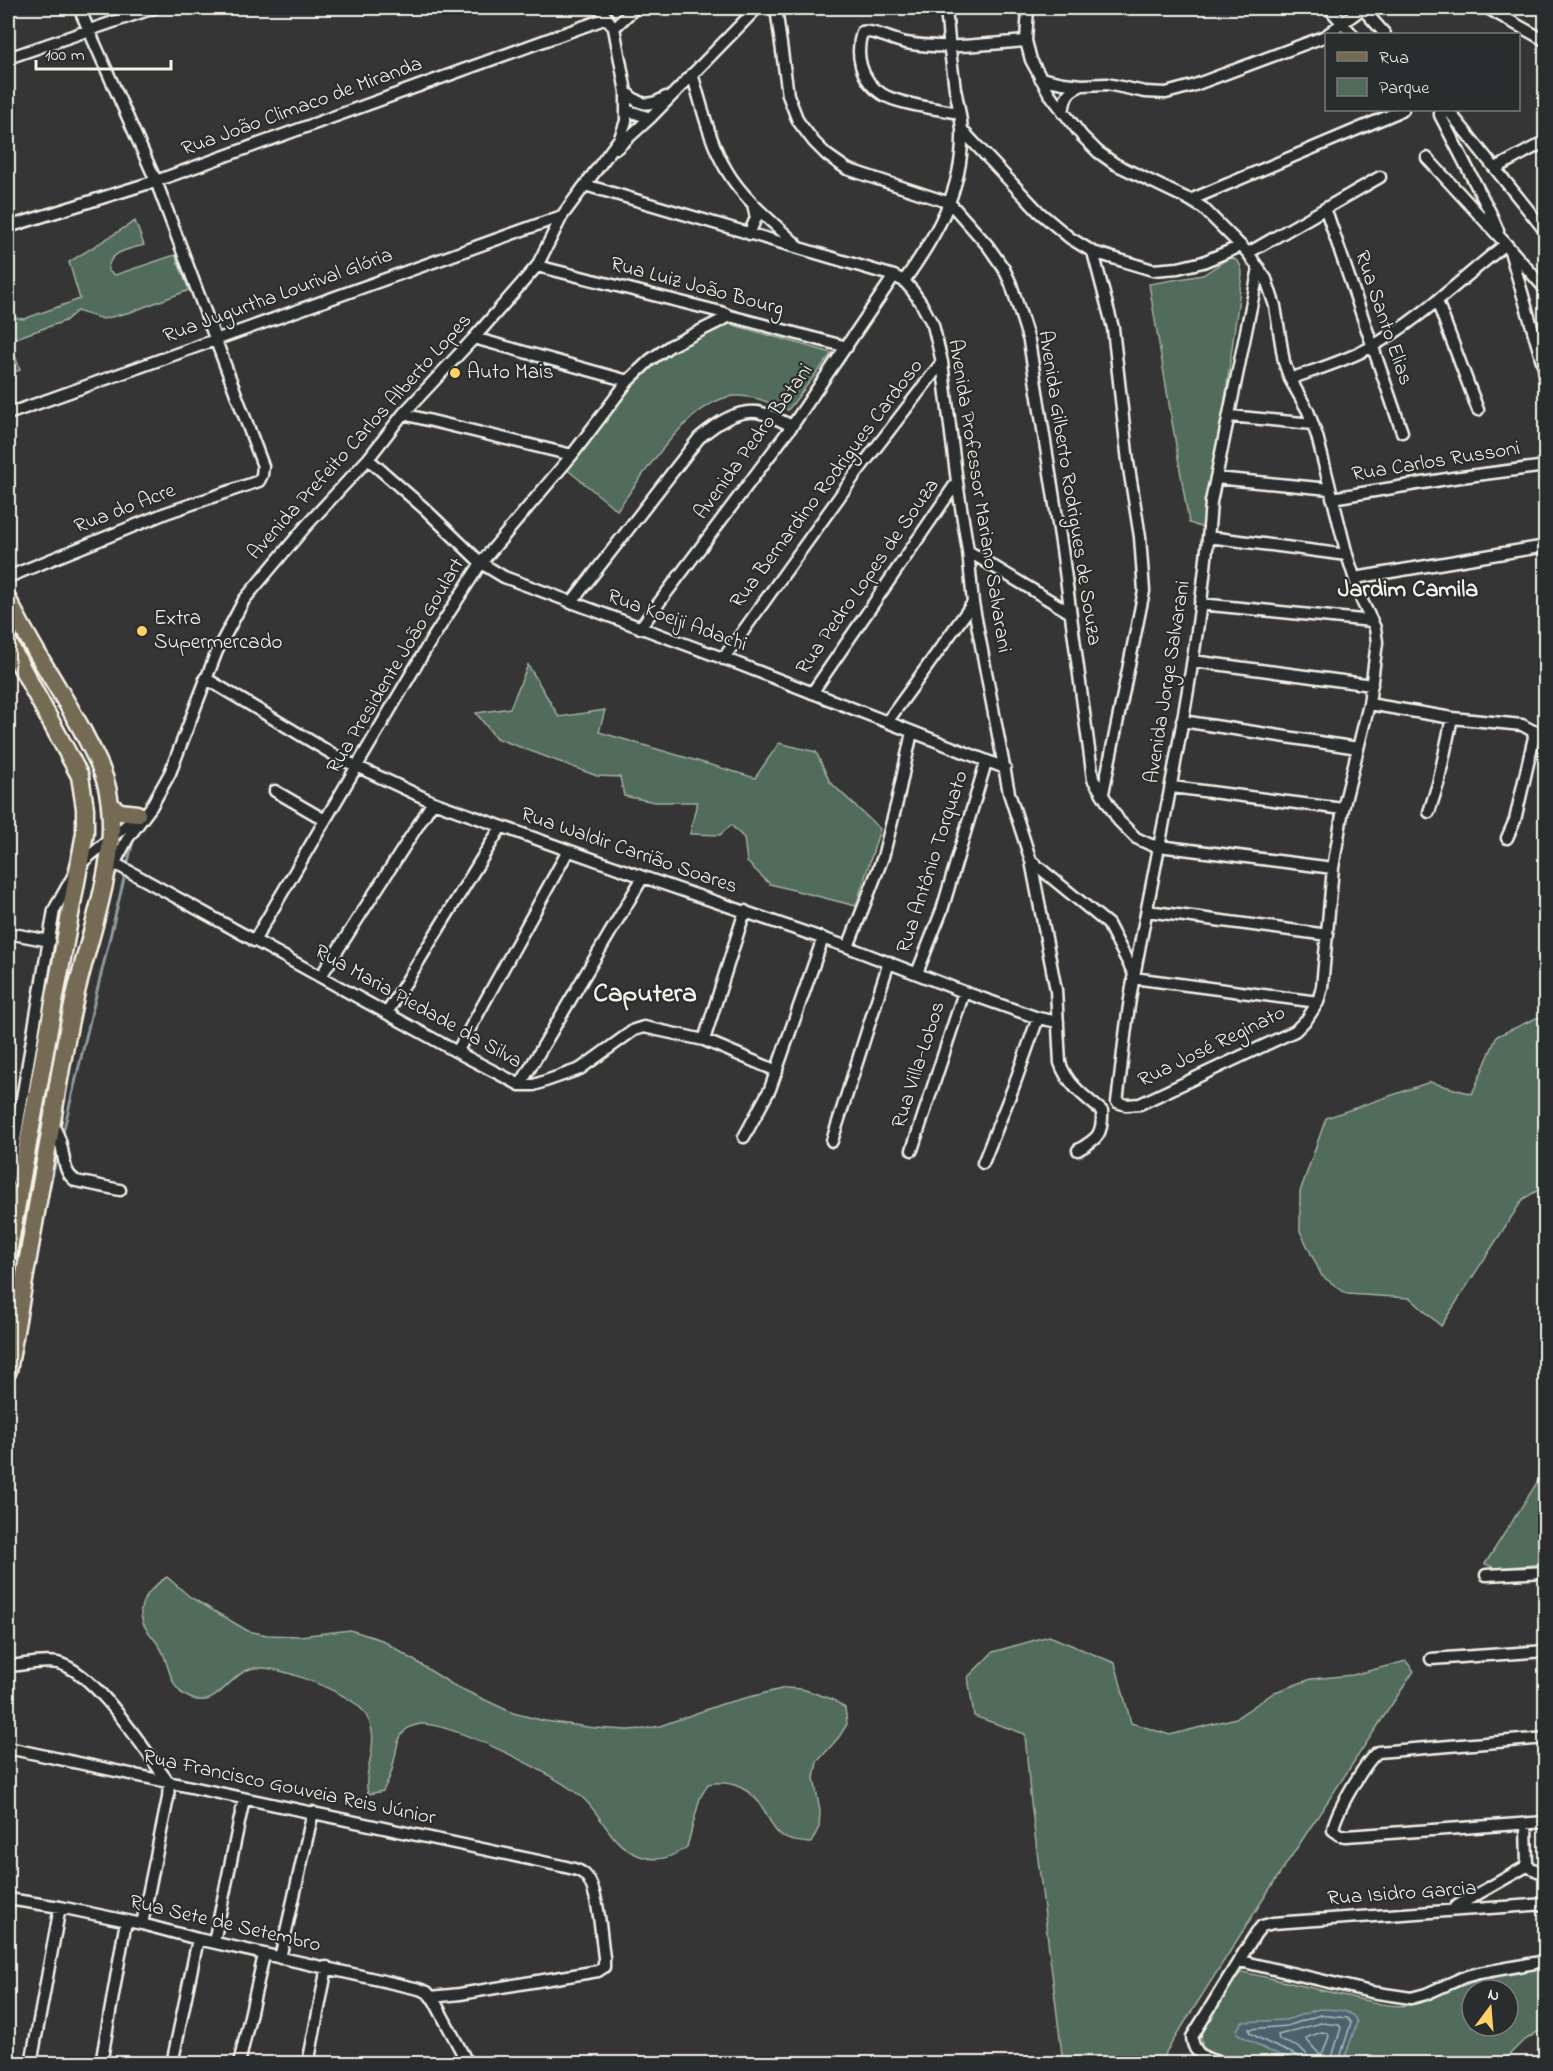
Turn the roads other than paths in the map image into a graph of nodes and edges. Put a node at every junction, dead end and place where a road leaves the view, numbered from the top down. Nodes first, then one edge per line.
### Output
1 (79, 8) edge
2 (154, 8) edge
3 (600, 8) edge
4 (635, 8) edge
5 (757, 8) edge
6 (776, 8) edge
7 (946, 8) edge
8 (1028, 8) edge
9 (1329, 8) edge
10 (1363, 8) edge
11 (1487, 8) edge
12 (1511, 8) edge
13 (607, 18) junction
14 (1508, 20) junction
15 (1343, 24) junction
16 (614, 28) junction
17 (88, 29) junction
18 (1330, 33) edge
19 (1351, 33) edge
20 (1384, 33) edge
21 (1325, 36) edge
22 (1026, 41) junction
23 (1545, 42) edge
24 (949, 46) junction
25 (8, 58) edge
26 (692, 74) junction
27 (1040, 78) junction
28 (1082, 85) junction
29 (626, 92) junction
30 (674, 92) junction
31 (626, 110) junction
32 (1400, 111) edge
33 (1440, 111) edge
34 (1449, 111) edge
35 (959, 113) junction
36 (1063, 113) junction
37 (650, 118) junction
38 (962, 130) junction
39 (1545, 141) edge
40 (609, 154) junction
41 (1427, 158) dead end
42 (1496, 168) junction
43 (1380, 177) dead end
44 (156, 181) junction
45 (585, 185) junction
46 (1190, 200) junction
47 (950, 203) junction
48 (753, 204) junction
49 (562, 216) junction
50 (1328, 216) dead end
51 (8, 226) edge
52 (1545, 232) edge
53 (749, 234) junction
54 (1505, 243) junction
55 (800, 248) junction
56 (1244, 250) junction
57 (1094, 252) junction
58 (537, 266) junction
59 (1259, 268) junction
60 (899, 279) junction
61 (1545, 290) edge
62 (1437, 301) junction
63 (730, 316) junction
64 (474, 338) junction
65 (215, 339) junction
66 (847, 347) junction
67 (1372, 347) junction
68 (942, 362) junction
69 (1545, 375) edge
70 (1290, 379) junction
71 (628, 381) junction
72 (1478, 410) dead end
73 (8, 414) edge
74 (403, 414) junction
75 (1230, 416) junction
76 (1312, 424) junction
77 (792, 426) junction
78 (1402, 432) dead end
79 (572, 454) junction
80 (368, 459) junction
81 (1545, 466) edge
82 (1216, 478) junction
83 (957, 482) junction
84 (1331, 494) junction
85 (1209, 537) junction
86 (1545, 546) edge
87 (968, 551) junction
88 (1347, 555) junction
89 (481, 563) junction
90 (8, 577) edge
91 (1355, 578) junction
92 (8, 600) edge
93 (571, 603) junction
94 (973, 603) junction
95 (1200, 604) junction
96 (1070, 612) junction
97 (1372, 621) junction
98 (640, 628) junction
99 (8, 642) edge
100 (723, 659) junction
101 (1192, 661) junction
102 (206, 678) junction
103 (1372, 685) junction
104 (812, 693) junction
105 (1369, 704) junction
106 (71, 710) junction
107 (46, 711) junction
108 (1452, 718) junction
109 (1182, 721) junction
110 (887, 722) junction
111 (1533, 731) junction
112 (912, 732) junction
113 (1545, 732) edge
114 (1358, 748) junction
115 (986, 762) junction
116 (357, 767) junction
117 (1005, 768) junction
118 (1172, 787) junction
119 (275, 791) dead end
120 (1103, 793) junction
121 (433, 802) junction
122 (110, 805) junction
123 (1343, 809) junction
124 (144, 811) junction
125 (1429, 812) dead end
126 (325, 820) junction
127 (501, 827) junction
128 (1507, 838) dead end
129 (110, 839) junction
130 (1160, 847) junction
131 (568, 850) junction
132 (1031, 861) junction
133 (114, 863) junction
134 (80, 864) junction
135 (1333, 868) junction
136 (643, 877) junction
137 (105, 879) junction
138 (746, 911) junction
139 (1147, 911) junction
140 (8, 933) edge
141 (1328, 935) junction
142 (823, 938) junction
143 (50, 941) junction
144 (254, 941) junction
145 (848, 947) junction
146 (889, 962) junction
147 (916, 973) junction
148 (321, 976) junction
149 (1134, 976) junction
150 (964, 992) junction
151 (1318, 1002) junction
152 (387, 1013) junction
153 (1038, 1018) junction
154 (1058, 1022) junction
155 (704, 1040) junction
156 (457, 1052) junction
157 (777, 1071) junction
158 (520, 1085) junction
159 (1117, 1102) junction
160 (1102, 1111) junction
161 (52, 1122) junction
162 (744, 1137) dead end
163 (832, 1141) dead end
164 (912, 1150) dead end
165 (1078, 1150) dead end
166 (983, 1162) dead end
167 (8, 1175) edge
168 (120, 1190) dead end
169 (8, 1253) edge
170 (8, 1371) edge
171 (1545, 1572) edge
172 (1486, 1575) dead end
173 (1545, 1652) edge
174 (1431, 1659) dead end
175 (8, 1666) edge
176 (1545, 1738) edge
177 (8, 1748) edge
178 (169, 1783) junction
179 (244, 1799) junction
180 (313, 1812) junction
181 (1545, 1822) edge
182 (1526, 1824) junction
183 (1527, 1866) junction
184 (1545, 1875) edge
185 (8, 1899) edge
186 (1545, 1904) edge
187 (60, 1907) junction
188 (1451, 1910) junction
189 (126, 1921) junction
190 (142, 1924) junction
191 (198, 1939) junction
192 (214, 1942) junction
193 (264, 1954) junction
194 (280, 1958) junction
195 (1545, 1960) edge
196 (1240, 1961) junction
197 (327, 1967) junction
198 (431, 1997) junction
199 (32, 2064) edge
200 (101, 2064) edge
201 (172, 2064) edge
202 (239, 2064) edge
203 (308, 2064) edge
204 (468, 2064) edge
205 (1226, 2064) edge

1 - 17 street
2 - 17 street
3 - 13 street
4 - 16 street
5 - 26 street
6 - 47 street
7 - 24 street, Avenida Pedro Batani
8 - 22 street
9 - 15 street
10 - 15 street
10 - 20 street
11 - 14 street
12 - 14 street
13 - 16 street
13 - 44 street, Rua João Climaco de Miranda
14 - 23 street
15 - 18 street
15 - 19 street
16 - 29 street, Avenida Prefeito Carlos Alberto Lopes
17 - 25 street
17 - 44 street
21 - 28 street
22 - 24 street
22 - 27 street, Rua José Reginato
24 - 35 street, Avenida Pedro Batani
24 - 35 street
26 - 30 street
26 - 48 street
27 - 28 street
27 - 36 street, Rua José Reginato
28 - 36 street
29 - 30 street
29 - 31 street, Avenida Prefeito Carlos Alberto Lopes
30 - 37 street
31 - 37 street
31 - 40 street, Avenida Prefeito Carlos Alberto Lopes
32 - 46 street
33 - 54 street
34 - 42 street
35 - 38 street, Avenida Pedro Batani
36 - 46 street, Rua José Reginato
37 - 40 street
38 - 47 street, Avenida Pedro Batani
38 - 57 street
39 - 42 street
40 - 45 street, Avenida Prefeito Carlos Alberto Lopes
41 - 54 street
42 - 52 street
43 - 56 street
44 - 51 street, Rua João Climaco de Miranda
44 - 65 street
45 - 49 street, Avenida Prefeito Carlos Alberto Lopes
45 - 53 street
46 - 56 street, Rua José Reginato
47 - 60 street, Avenida Pedro Batani
47 - 96 street, Avenida Gilberto Rodrigues de Souza
48 - 53 street
48 - 55 street
49 - 58 street, Avenida Prefeito Carlos Alberto Lopes
49 - 65 street, Rua Jugurtha Lourival Glória
50 - 67 street, Rua Santo Elias
53 - 55 street
54 - 61 street
54 - 62 street
54 - 69 street
55 - 60 street
56 - 57 street
56 - 59 street, Rua José Reginato
57 - 120 street
58 - 63 street, Rua Luiz João Bourg
58 - 64 street, Avenida Prefeito Carlos Alberto Lopes
59 - 70 street, Rua José Reginato
59 - 75 street, Avenida Jorge Salvarani
60 - 66 street, Avenida Pedro Batani
60 - 68 street, Avenida Professor Mariano Salvarani
62 - 67 street
62 - 72 street
63 - 66 street, Rua Luiz João Bourg
63 - 71 street, Rua Presidente João Goulart
64 - 71 street
64 - 74 street, Avenida Prefeito Carlos Alberto Lopes
65 - 73 street, Rua Jugurtha Lourival Glória
65 - 90 street, Rua do Acre
66 - 77 street, Avenida Pedro Batani
67 - 70 street
67 - 78 street, Rua Santo Elias
68 - 83 street, Avenida Professor Mariano Salvarani
68 - 100 street, Rua Bernardino Rodrigues Cardoso
70 - 76 street, Rua José Reginato
71 - 79 street, Rua Presidente João Goulart
74 - 79 street
74 - 80 street, Avenida Prefeito Carlos Alberto Lopes
75 - 76 street
75 - 82 street, Avenida Jorge Salvarani
76 - 84 street, Rua José Reginato
77 - 93 street
77 - 98 street, Avenida Pedro Batani
79 - 89 street, Rua Presidente João Goulart
80 - 89 street, Rua Koeiji Adachi
80 - 102 street, Avenida Prefeito Carlos Alberto Lopes
81 - 84 street, Rua Carlos Russoni
82 - 84 street, Rua Carlos Russoni
82 - 85 street, Avenida Jorge Salvarani
83 - 87 street, Avenida Professor Mariano Salvarani
83 - 104 street, Rua Pedro Lopes de Souza
84 - 88 street, Rua José Reginato
85 - 88 street
85 - 95 street, Avenida Jorge Salvarani
86 - 91 street
87 - 94 street, Avenida Professor Mariano Salvarani
87 - 96 street
88 - 91 street, Rua José Reginato
89 - 93 street, Rua Koeiji Adachi
89 - 116 street, Rua Presidente João Goulart
91 - 97 street, Rua José Reginato
92 - 106 main road
93 - 98 street, Rua Koeiji Adachi
94 - 110 street
94 - 117 street, Avenida Professor Mariano Salvarani
95 - 97 street
95 - 101 street, Avenida Jorge Salvarani
96 - 120 street, Avenida Gilberto Rodrigues de Souza
97 - 103 street, Rua José Reginato
98 - 100 street, Rua Koeiji Adachi
99 - 107 main road
100 - 104 street, Rua Koeiji Adachi
101 - 103 street
101 - 109 street, Avenida Jorge Salvarani
102 - 116 street, Rua Waldir Carrião Soares
102 - 124 street, Avenida Prefeito Carlos Alberto Lopes
103 - 105 street, Rua José Reginato
104 - 110 street, Rua Koeiji Adachi
105 - 108 street
105 - 114 street, Rua José Reginato
106 - 107 main road
106 - 122 main road
107 - 134 main road
108 - 111 street
108 - 125 street
109 - 114 street
109 - 118 street, Avenida Jorge Salvarani
110 - 112 street, Rua Koeiji Adachi
111 - 113 street
111 - 128 street
112 - 115 street, Rua Koeiji Adachi
112 - 145 street
114 - 123 street, Rua José Reginato
115 - 117 street, Rua Koeiji Adachi
115 - 147 street, Rua Antônio Torquato
116 - 121 street, Rua Waldir Carrião Soares
116 - 126 street, Rua Presidente João Goulart
117 - 132 street, Avenida Professor Mariano Salvarani
118 - 123 street
118 - 130 street, Avenida Jorge Salvarani
119 - 126 street
120 - 130 street, Avenida Gilberto Rodrigues de Souza
121 - 127 street, Rua Waldir Carrião Soares
121 - 148 street
122 - 124 main road
122 - 129 main road
123 - 135 street, Rua José Reginato
124 - 129 street, Avenida Prefeito Carlos Alberto Lopes
124 - 133 street, Avenida Prefeito Carlos Alberto Lopes
126 - 144 street, Rua Presidente João Goulart
127 - 131 street, Rua Waldir Carrião Soares
127 - 152 street
129 - 134 street, Avenida Prefeito Carlos Alberto Lopes
129 - 137 main road
130 - 135 street, Avenida Gilberto Rodrigues de Souza
130 - 139 street, Avenida Jorge Salvarani
131 - 136 street, Rua Waldir Carrião Soares
131 - 156 street
132 - 149 street
132 - 154 street, Avenida Professor Mariano Salvarani
133 - 137 street, Avenida Prefeito Carlos Alberto Lopes
133 - 144 street, Rua Maria Piedade da Silva
134 - 143 street
134 - 169 main road
135 - 141 street, Rua José Reginato
136 - 138 street, Rua Waldir Carrião Soares
136 - 158 street
137 - 161 main road
138 - 142 street, Rua Waldir Carrião Soares
138 - 155 street
139 - 141 street
139 - 149 street, Avenida Jorge Salvarani
140 - 143 street
141 - 151 street, Rua José Reginato
142 - 145 street, Rua Waldir Carrião Soares
142 - 157 street
143 - 167 street
144 - 148 street, Rua Maria Piedade da Silva
145 - 146 street, Rua Waldir Carrião Soares
146 - 147 street, Rua Waldir Carrião Soares
146 - 163 street
147 - 150 street, Rua Waldir Carrião Soares
148 - 152 street, Rua Maria Piedade da Silva
149 - 151 street
149 - 159 street, Avenida Jorge Salvarani
150 - 153 street, Rua Waldir Carrião Soares
150 - 164 street, Rua Villa-Lobos
151 - 159 street, Rua José Reginato
152 - 156 street, Rua Maria Piedade da Silva
153 - 154 street, Rua Waldir Carrião Soares
153 - 166 street
154 - 160 street, Avenida Professor Mariano Salvarani
155 - 157 street, Rua Maria Piedade da Silva
155 - 158 street, Rua Maria Piedade da Silva
156 - 158 street, Rua Maria Piedade da Silva
157 - 162 street
159 - 160 street
160 - 165 street
161 - 168 street
161 - 170 main road
171 - 172 street
173 - 174 street
175 - 178 street
176 - 182 street
177 - 178 street, Rua Francisco Gouveia Reis Júnior
178 - 179 street, Rua Francisco Gouveia Reis Júnior
178 - 190 street
179 - 180 street, Rua Francisco Gouveia Reis Júnior
179 - 192 street
180 - 194 street
180 - 198 street, Rua Francisco Gouveia Reis Júnior
181 - 182 street
182 - 183 street
183 - 184 street
183 - 188 street
185 - 187 street, Rua Sete de Setembro
186 - 188 street, Rua Isidro Garcia
187 - 189 street, Rua Sete de Setembro
187 - 199 street
188 - 196 street, Rua Isidro Garcia
189 - 190 street, Rua Sete de Setembro
189 - 200 street
190 - 191 street, Rua Sete de Setembro
191 - 192 street, Rua Sete de Setembro
191 - 201 street
192 - 193 street, Rua Sete de Setembro
193 - 194 street, Rua Sete de Setembro
193 - 202 street
194 - 197 street, Rua Sete de Setembro
195 - 196 street
196 - 205 street
197 - 198 street, Rua Sete de Setembro
197 - 203 street
198 - 204 street

